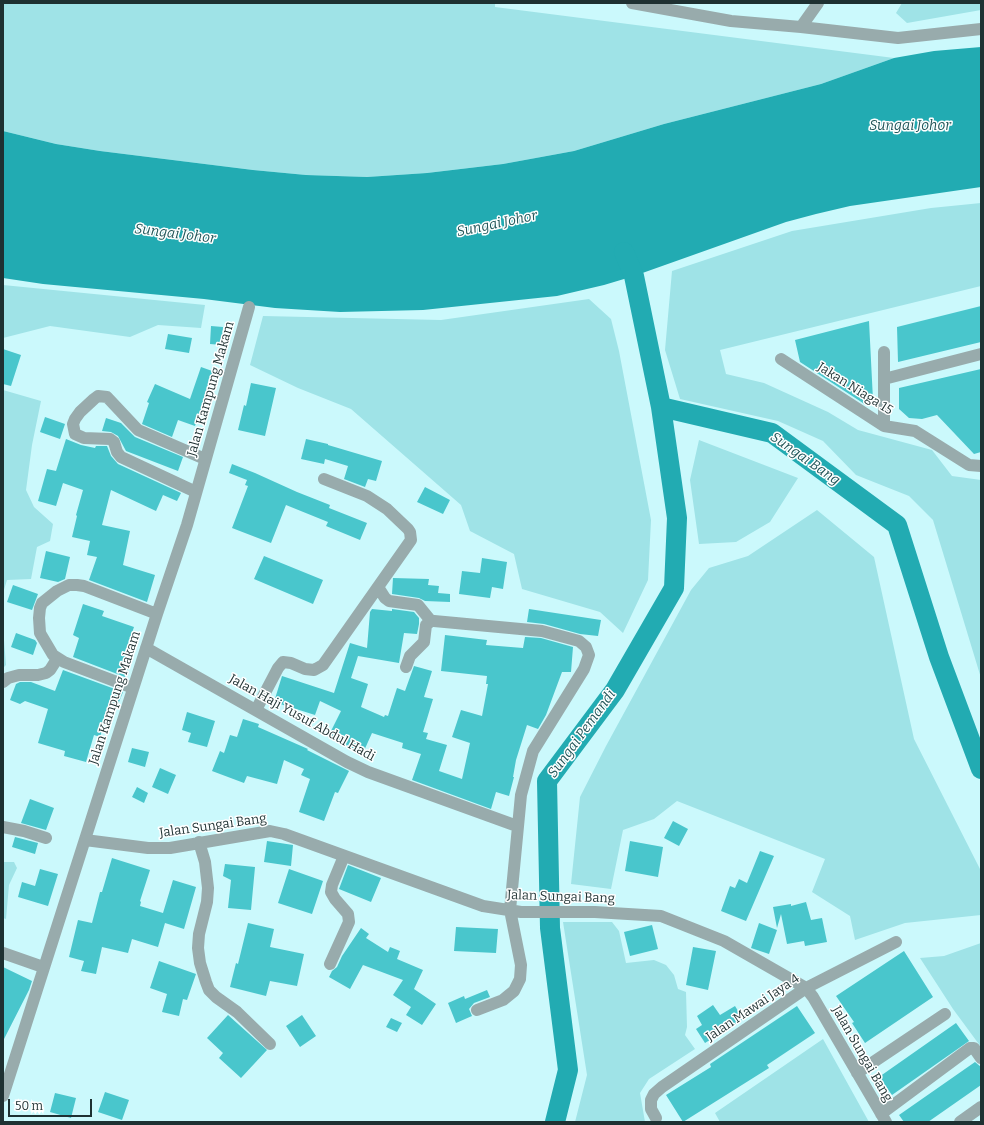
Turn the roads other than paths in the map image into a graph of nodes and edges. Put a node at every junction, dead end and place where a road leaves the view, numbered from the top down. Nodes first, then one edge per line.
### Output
1 (632, 3) edge
2 (818, 3) edge
3 (801, 27) junction
4 (981, 29) edge
5 (248, 307) dead end
6 (884, 352) dead end
7 (981, 354) edge
8 (781, 359) dead end
9 (884, 379) junction
10 (884, 426) junction
11 (205, 459) junction
12 (981, 466) edge
13 (324, 479) dead end
14 (196, 492) junction
15 (378, 587) junction
16 (157, 614) junction
17 (431, 621) junction
18 (146, 648) junction
19 (57, 659) junction
20 (406, 667) dead end
21 (3, 682) edge
22 (133, 688) junction
23 (256, 710) junction
24 (518, 826) junction
25 (3, 827) edge
26 (46, 838) dead end
27 (85, 840) junction
28 (200, 842) junction
29 (344, 856) junction
30 (515, 911) junction
31 (896, 942) dead end
32 (3, 953) edge
33 (330, 964) dead end
34 (43, 968) junction
35 (806, 988) junction
36 (477, 1010) dead end
37 (945, 1014) dead end
38 (270, 1044) dead end
39 (981, 1058) edge
40 (857, 1073) junction
41 (3, 1096) edge
42 (981, 1107) edge
43 (656, 1118) dead end
44 (883, 1118) edge
45 (960, 1122) edge

1 - 3 street
2 - 3 street
3 - 4 street
5 - 11 street, Jalan Kampung Makam
6 - 9 street
7 - 9 street
8 - 10 street, Jakan Niaga 15
9 - 10 street
10 - 12 street, Jakan Niaga 15
11 - 14 street, Jalan Kampung Makam
11 - 14 street
13 - 15 street
14 - 16 street, Jalan Kampung Makam
15 - 17 street
15 - 23 street
16 - 18 street, Jalan Kampung Makam
16 - 19 street
17 - 20 street
17 - 24 street
18 - 22 street, Jalan Kampung Makam
18 - 23 street, Jalan Haji Yusuf Abdul Hadi
19 - 21 street
19 - 22 street
22 - 27 street, Jalan Kampung Makam
23 - 24 street, Jalan Haji Yusuf Abdul Hadi
24 - 30 street
25 - 26 street
27 - 28 street, Jalan Sungai Bang
27 - 34 street, Jalan Kampung Makam
28 - 29 street, Jalan Sungai Bang
28 - 38 street
29 - 30 street, Jalan Sungai Bang
29 - 33 street
30 - 35 street, Jalan Sungai Bang
30 - 36 street
31 - 35 street, Jalan Mawai Jaya 4
32 - 34 street
34 - 41 street, Jalan Kampung Makam
35 - 40 street, Jalan Sungai Bang
35 - 43 street, Jalan Mawai Jaya 4
37 - 40 street
39 - 44 street
40 - 44 street, Jalan Sungai Bang
42 - 45 street

